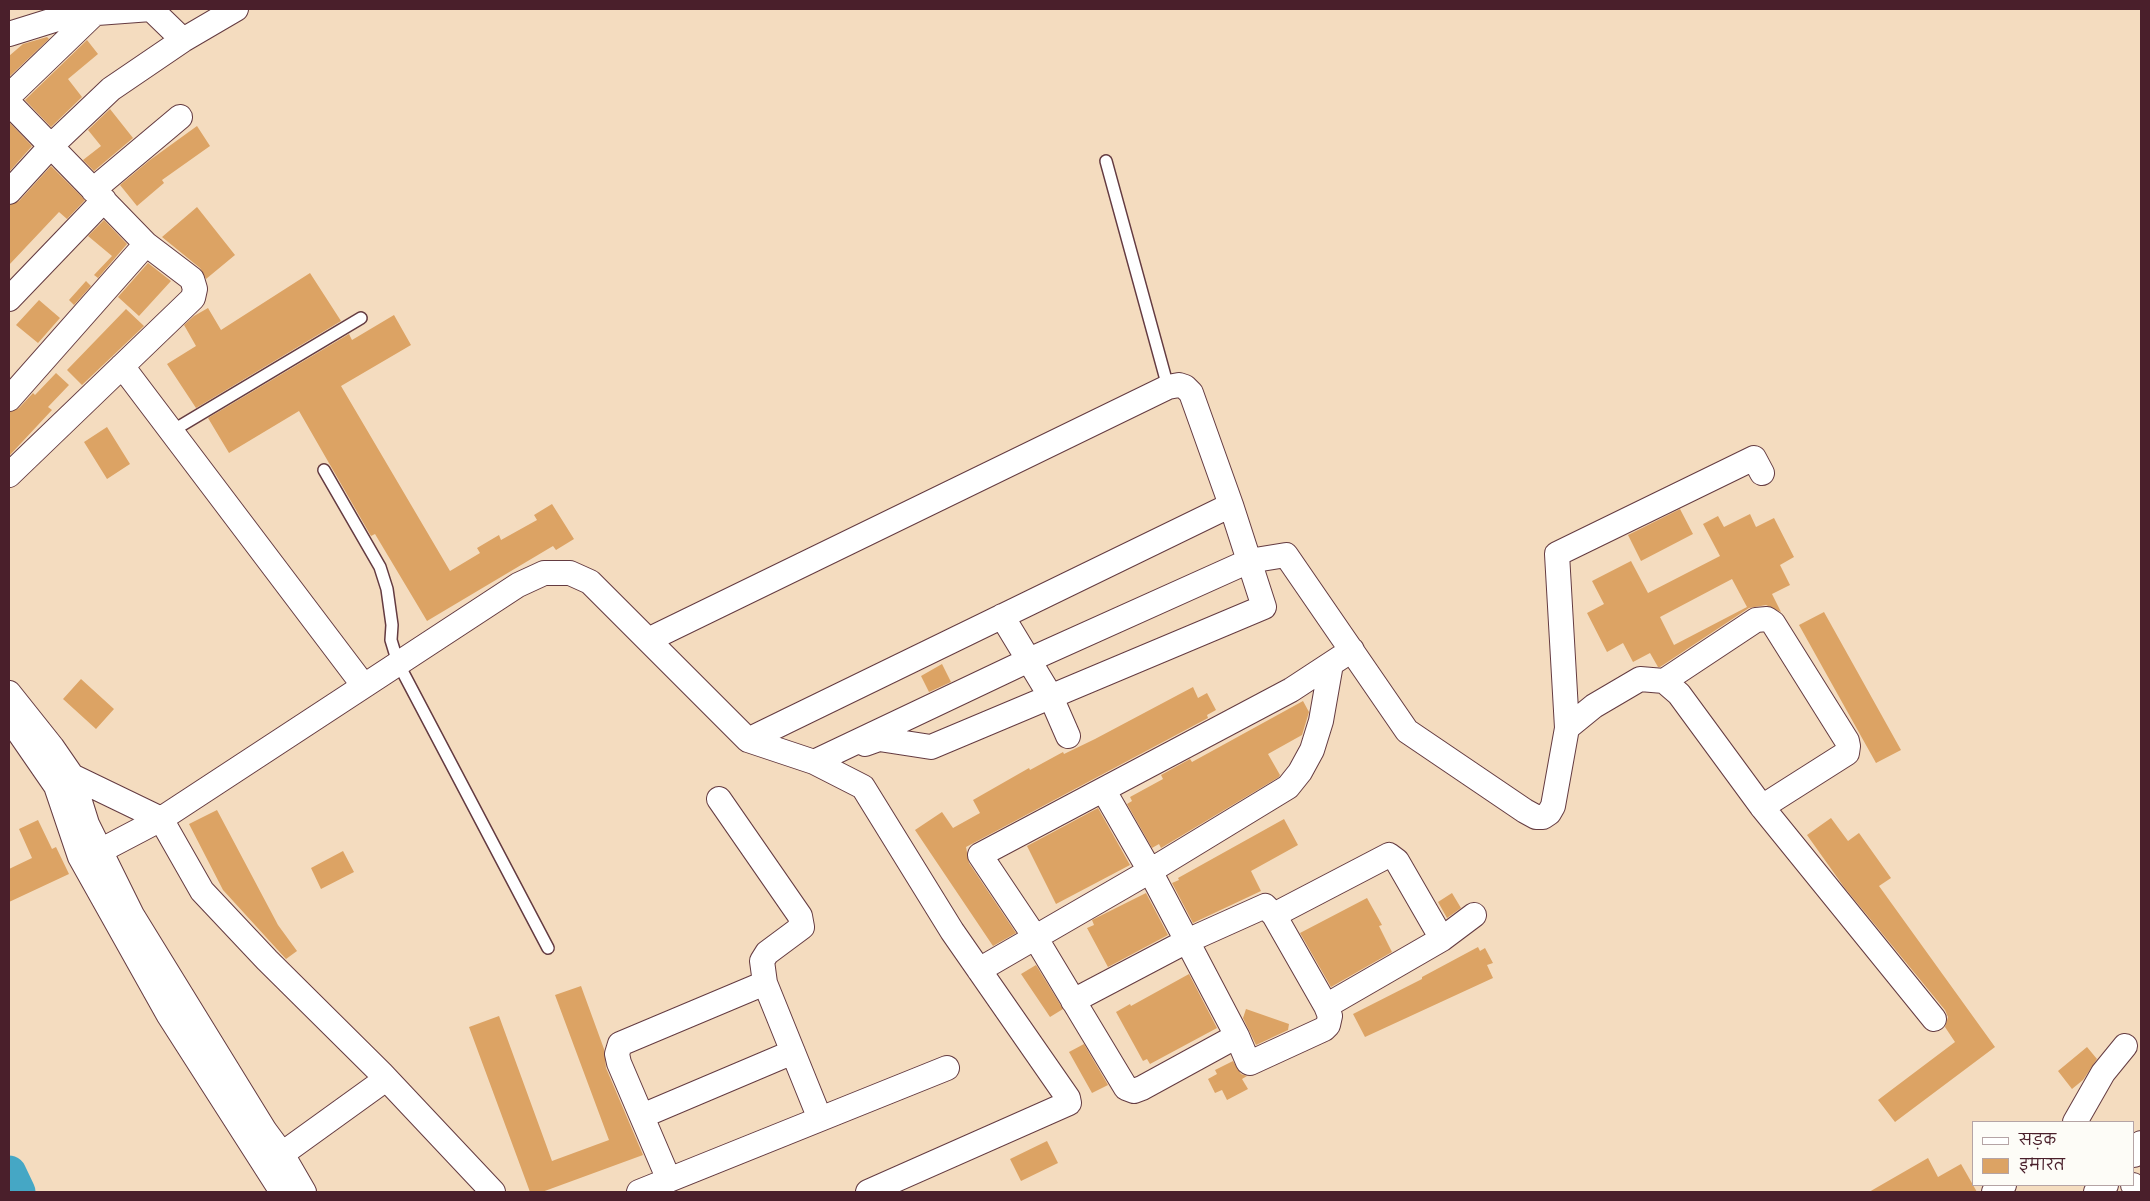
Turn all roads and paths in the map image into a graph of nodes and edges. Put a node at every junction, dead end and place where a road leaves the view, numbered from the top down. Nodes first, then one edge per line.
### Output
1 (236, 9) edge
2 (94, 14) junction
3 (9, 34) edge
4 (183, 40) junction
5 (9, 96) edge
6 (9, 102) edge
7 (180, 117) dead end
8 (51, 146) junction
9 (1106, 161) dead end
10 (9, 192) edge
11 (98, 195) junction
12 (146, 244) junction
13 (9, 299) edge
14 (362, 318) dead end
15 (122, 366) junction
16 (1168, 387) junction
17 (9, 399) edge
18 (172, 431) junction
19 (324, 470) dead end
20 (1762, 473) dead end
21 (9, 475) edge
22 (1231, 505) junction
23 (1249, 561) junction
24 (1002, 616) junction
25 (648, 640) junction
26 (1352, 650) junction
27 (1029, 660) junction
28 (398, 663) junction
29 (1330, 664) junction
30 (1664, 681) junction
31 (364, 686) junction
32 (9, 693) edge
33 (1050, 697) junction
34 (9, 720) edge
35 (1567, 728) junction
36 (1068, 736) dead end
37 (748, 740) junction
38 (814, 762) junction
39 (64, 781) junction
40 (1104, 790) junction
41 (719, 799) dead end
42 (1762, 808) junction
43 (161, 819) junction
44 (100, 851) junction
45 (1150, 871) junction
46 (1274, 915) junction
47 (1474, 915) dead end
48 (1035, 937) junction
49 (1442, 939) junction
50 (1188, 941) junction
51 (548, 948) dead end
52 (979, 970) junction
53 (764, 983) junction
54 (1073, 1001) junction
55 (1326, 1006) junction
56 (1934, 1019) dead end
57 (1236, 1036) junction
58 (2126, 1046) dead end
59 (793, 1052) junction
60 (947, 1068) dead end
61 (386, 1079) junction
62 (642, 1116) junction
63 (820, 1119) junction
64 (2076, 1121) edge
65 (282, 1154) junction
66 (670, 1180) junction
67 (282, 1192) edge
68 (304, 1192) edge
69 (493, 1192) edge
70 (639, 1192) edge
71 (868, 1192) edge

1 - 4 street
2 - 3 street
2 - 4 street
2 - 5 street
4 - 8 street
6 - 8 street
7 - 11 street
8 - 10 street
8 - 11 street
9 - 16 lane
11 - 12 street
11 - 13 street
12 - 15 street
12 - 17 street
14 - 18 lane
15 - 18 street
15 - 21 street
16 - 22 street
16 - 25 street
18 - 31 street
19 - 28 lane
20 - 35 street
22 - 23 street
22 - 24 street
23 - 26 street
23 - 27 street
23 - 33 street
24 - 27 street
24 - 37 street
25 - 28 street
25 - 37 street
26 - 29 street
26 - 35 street
27 - 33 street
27 - 38 street
28 - 31 street
28 - 51 lane
29 - 40 street
29 - 45 street
30 - 35 street
30 - 42 street
30 - 42 street
31 - 43 street
32 - 39 street
33 - 36 street
33 - 38 street
34 - 39 street
37 - 38 street
38 - 52 street
39 - 43 street
39 - 44 street
39 - 67 street
40 - 45 street
40 - 48 street
41 - 53 street
42 - 56 street
43 - 44 street
43 - 61 street
44 - 65 street
45 - 48 street
45 - 50 street
46 - 49 street
46 - 50 street
46 - 55 street
47 - 49 street
48 - 52 street
48 - 54 street
49 - 55 street
50 - 54 street
50 - 57 street
52 - 71 street
53 - 59 street
53 - 62 street
54 - 57 street
55 - 57 street
58 - 64 street
59 - 62 street
59 - 63 street
60 - 63 street
61 - 65 street
61 - 69 street
62 - 66 street
63 - 66 street
65 - 68 street
66 - 70 street

